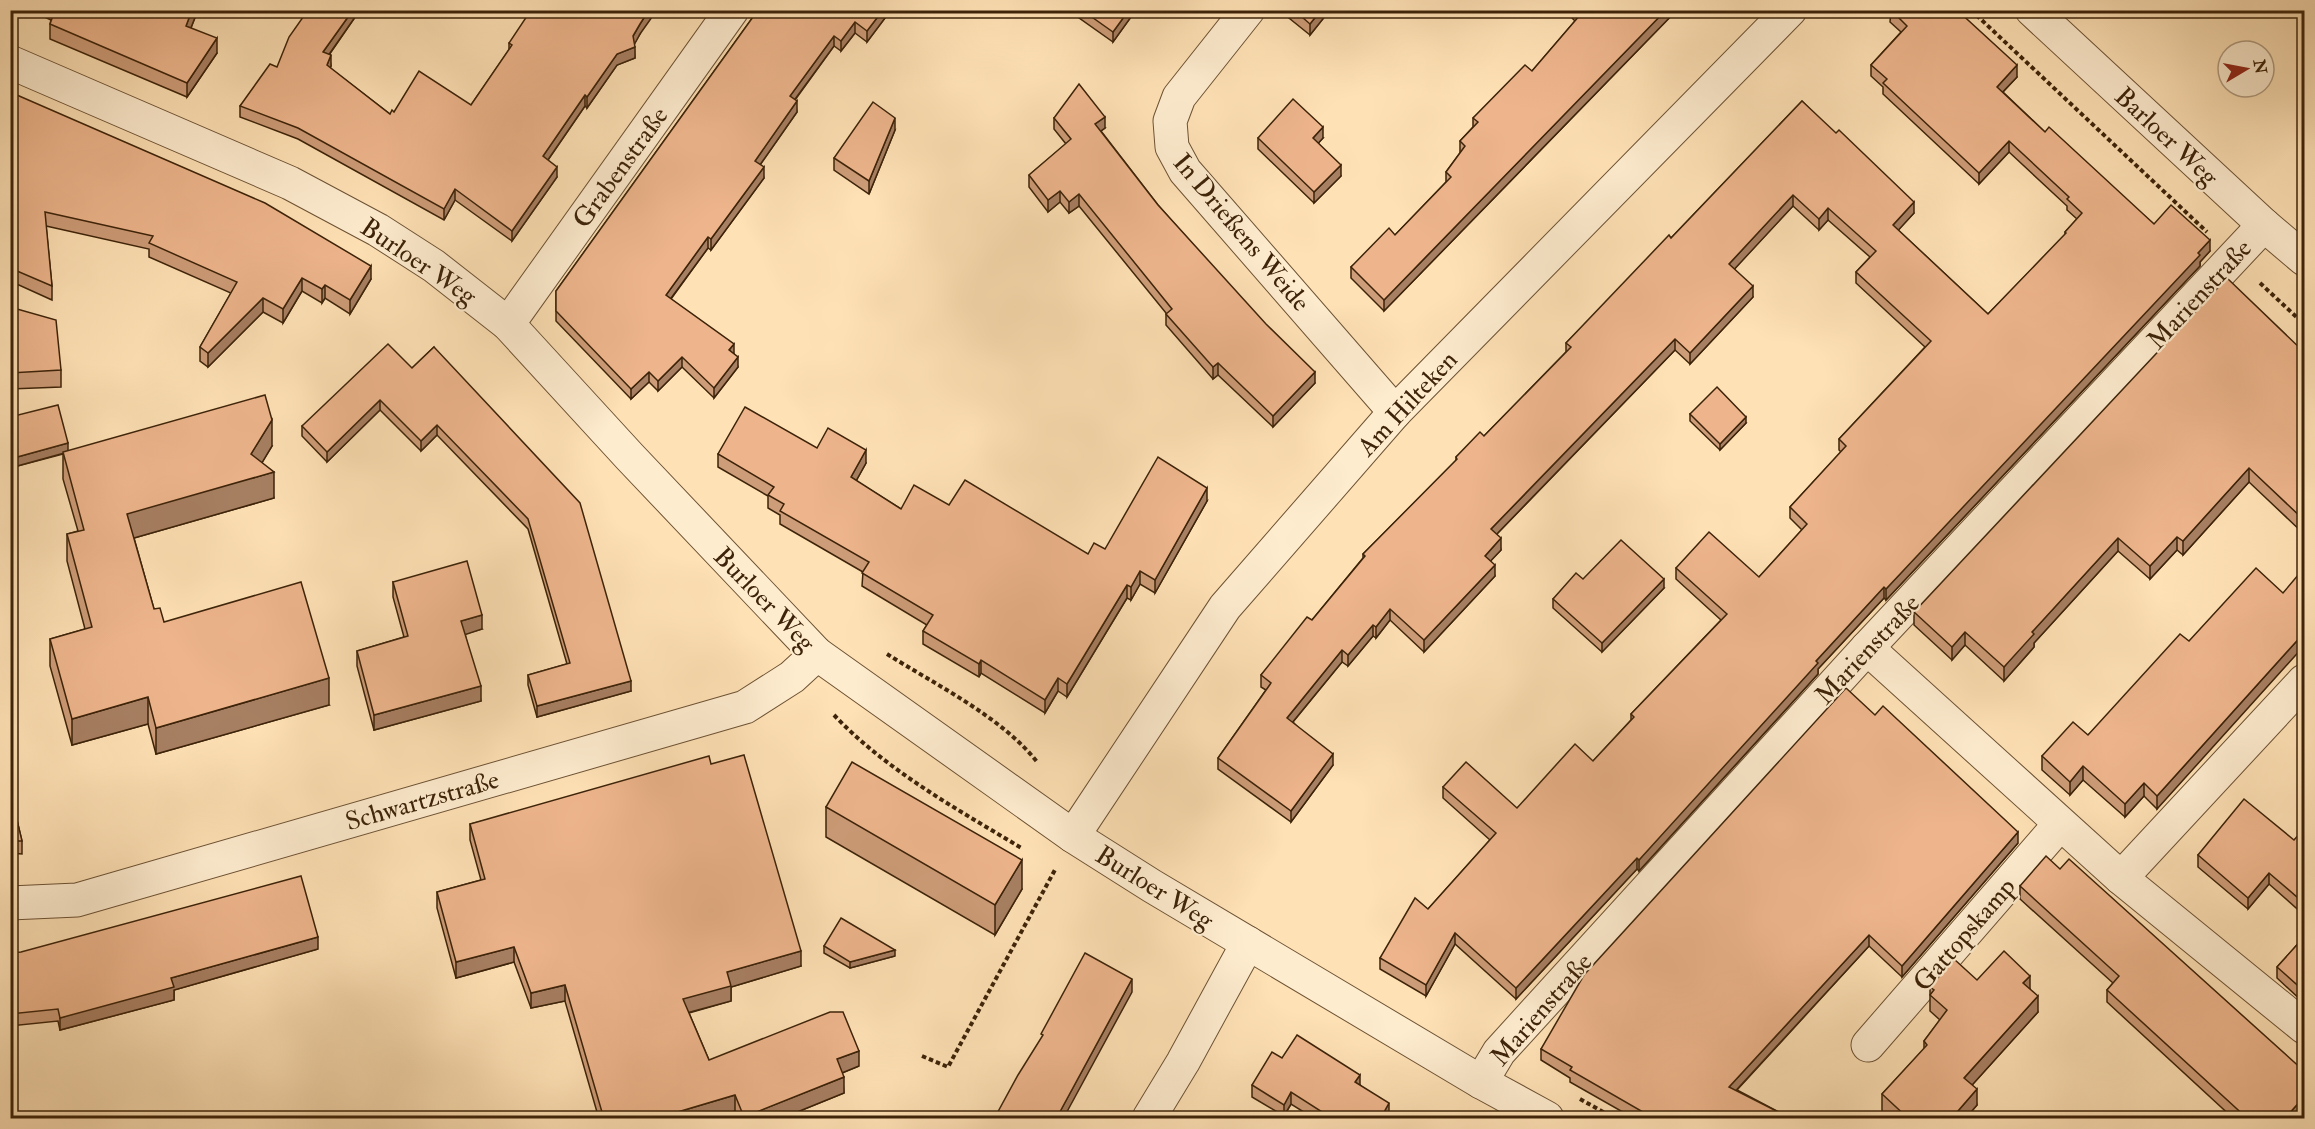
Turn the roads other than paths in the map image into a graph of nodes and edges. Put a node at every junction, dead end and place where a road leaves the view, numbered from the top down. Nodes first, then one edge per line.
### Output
1 (732, 10) edge
2 (1248, 10) edge
3 (1790, 10) edge
4 (2032, 10) edge
5 (10, 62) edge
6 (2264, 225) junction
7 (2304, 259) edge
8 (508, 324) junction
9 (1395, 412) junction
10 (1867, 648) junction
11 (817, 654) junction
12 (2304, 681) edge
13 (2060, 824) junction
14 (1073, 836) junction
15 (2121, 878) junction
16 (10, 903) edge
17 (1248, 943) junction
18 (2304, 1027) edge
19 (1868, 1045) dead end
20 (1481, 1082) junction
21 (1149, 1119) edge
22 (1547, 1119) edge

1 - 8 street, Grabenstraße
2 - 9 street, In Drießens Weide
3 - 9 street, Am Hilteken
4 - 6 street, Barloer Weg
5 - 8 street, Burloer Weg
6 - 7 street, Barloer Weg
6 - 10 street, Marienstraße
8 - 11 street, Burloer Weg
9 - 14 street, Am Hilteken
10 - 13 street
10 - 20 street, Marienstraße
11 - 14 street, Burloer Weg
11 - 16 street, Schwartzstraße
12 - 15 street
13 - 15 street
13 - 19 street, Gattopskamp
14 - 17 street, Burloer Weg
15 - 18 street
17 - 20 street, Burloer Weg
17 - 21 street
20 - 22 street, Burloer Weg

